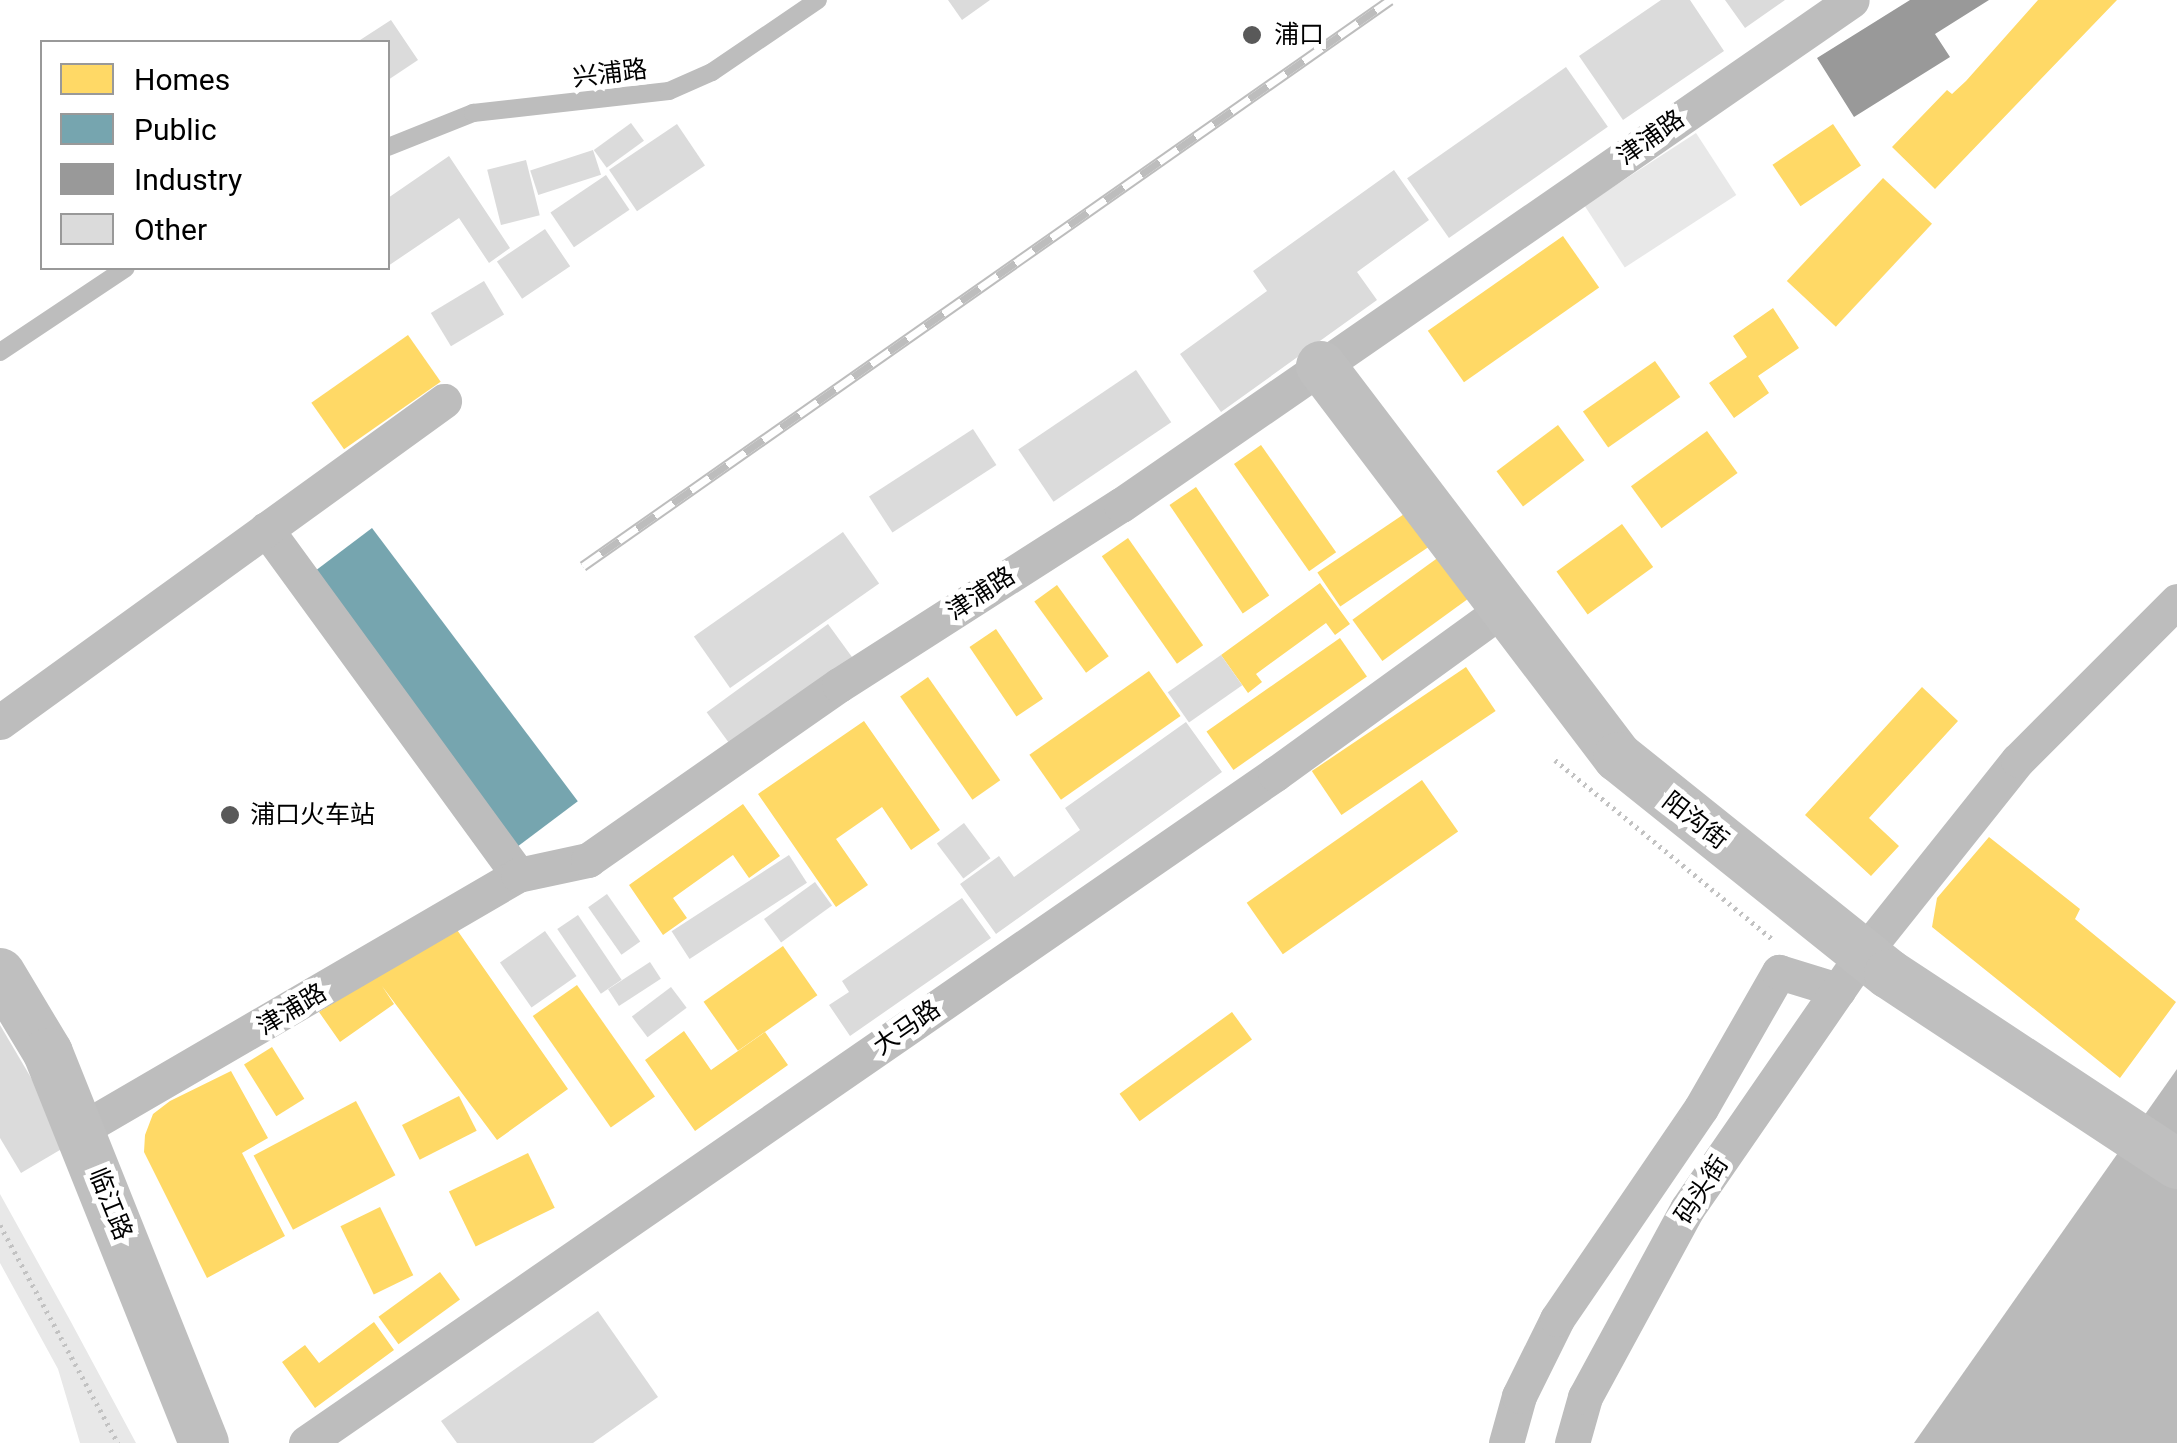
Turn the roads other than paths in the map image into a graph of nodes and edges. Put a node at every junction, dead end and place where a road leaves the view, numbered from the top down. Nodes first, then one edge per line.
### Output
1 (818, 0) edge
2 (1852, 0) edge
3 (390, 146) edge
4 (123, 270) edge
5 (0, 352) edge
6 (1321, 366) junction
7 (444, 400) dead end
8 (266, 529) junction
9 (2177, 601) edge
10 (1504, 608) junction
11 (0, 722) edge
12 (518, 874) junction
13 (1851, 972) junction
14 (0, 973) edge
15 (80, 1130) junction
16 (2177, 1164) edge
17 (204, 1443) edge
18 (306, 1443) edge
19 (1506, 1443) edge
20 (1572, 1443) edge

1 - 3 lane, 兴浦路
2 - 6 street, 津浦路
4 - 5 lane
6 - 10 street, 阳沟街
6 - 12 street, 津浦路
7 - 8 street
8 - 11 street
8 - 12 street
9 - 13 street, 码头街
10 - 13 street, 阳沟街
10 - 18 street, 大马路
12 - 15 street, 津浦路
13 - 16 street, 阳沟街
13 - 19 street
13 - 20 street, 码头街
14 - 15 street, 临江路
15 - 17 street, 临江路

